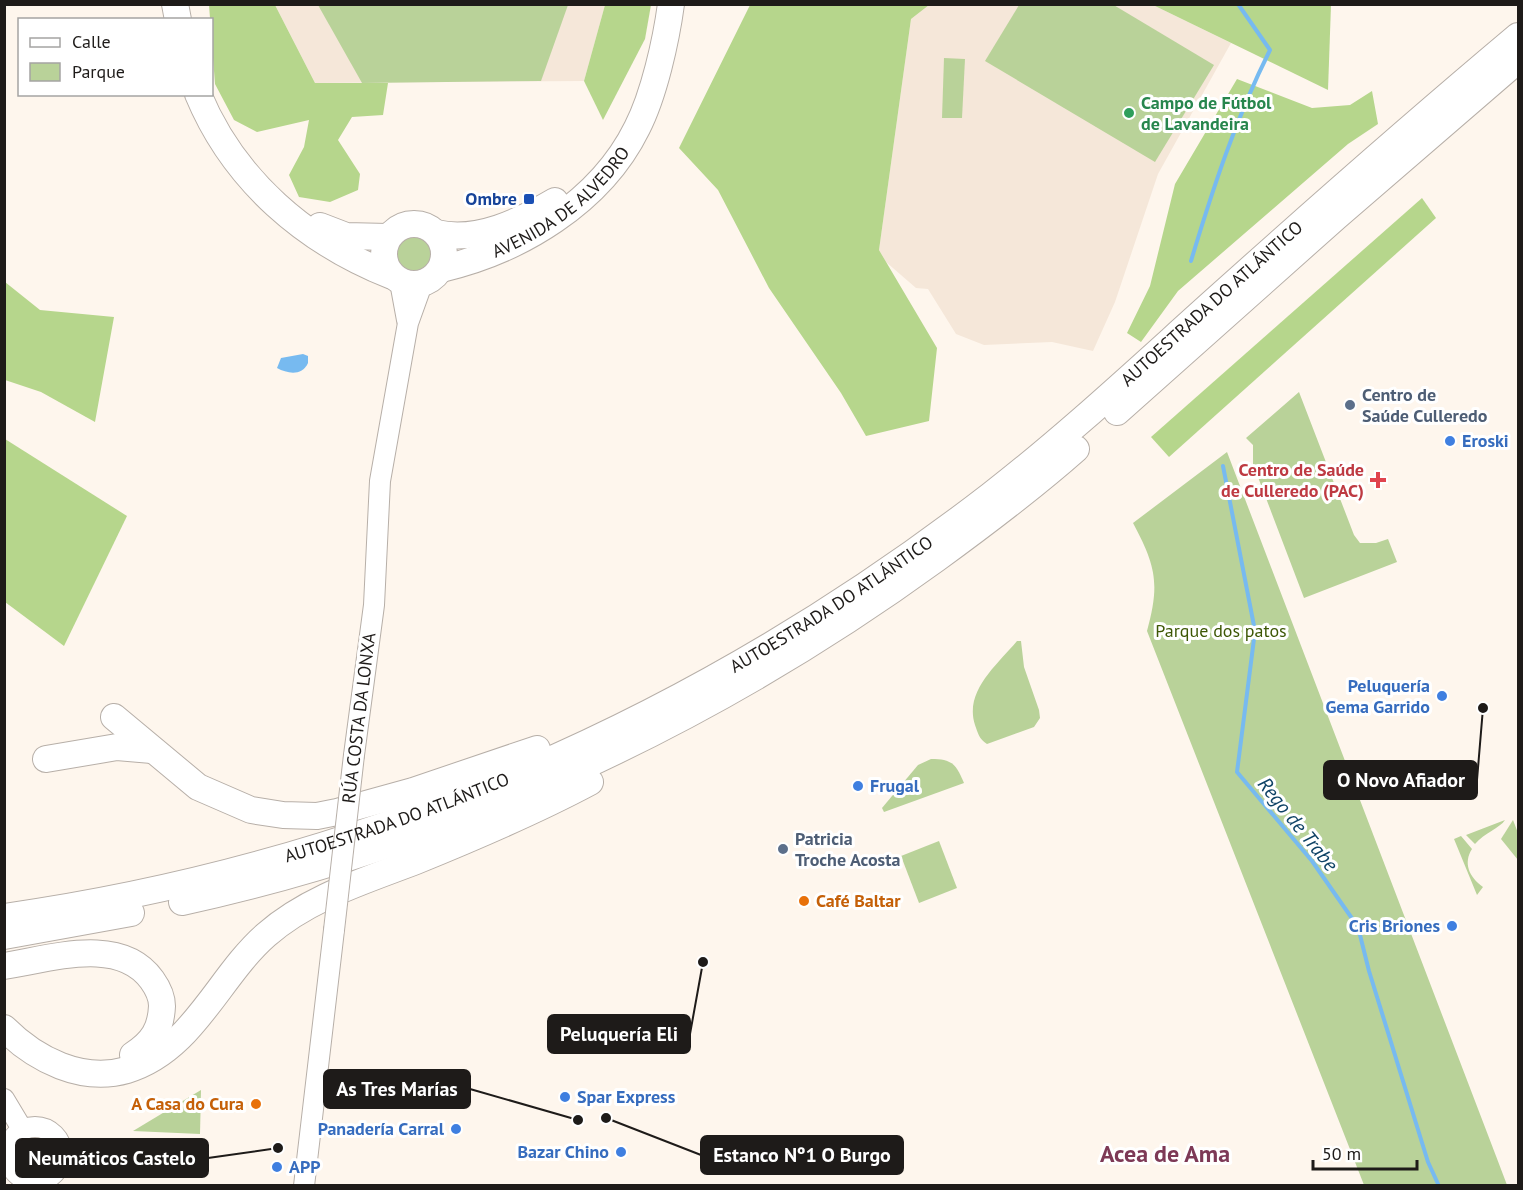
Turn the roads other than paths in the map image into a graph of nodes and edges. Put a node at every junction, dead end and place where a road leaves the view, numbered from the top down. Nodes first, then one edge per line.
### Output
1 (671, 4) edge
2 (1518, 36) edge
3 (1518, 60) edge
4 (199, 96) edge
5 (647, 100) junction
6 (257, 186) junction
7 (436, 233) junction
8 (388, 237) junction
9 (414, 278) junction
10 (810, 645) junction
11 (114, 717) dead end
12 (641, 718) junction
13 (152, 750) junction
14 (46, 759) dead end
15 (4, 917) edge
16 (4, 936) edge
17 (4, 966) edge
18 (4, 1013) edge
19 (4, 1028) edge
20 (4, 1099) edge
21 (22, 1130) junction
22 (51, 1181) edge
23 (304, 1185) edge

1 - 5 highway, AVENIDA DE ALVEDRO
2 - 12 highway, AUTOESTRADA DO ATLÁNTICO
3 - 10 highway, AUTOESTRADA DO ATLÁNTICO
4 - 6 highway
5 - 7 highway, AVENIDA DE ALVEDRO
5 - 9 highway, AVENIDA DE ALVEDRO
6 - 8 highway
6 - 9 highway
7 - 8 highway
7 - 9 highway
8 - 9 highway
9 - 23 main road, RÚA COSTA DA LONXA, bridge
10 - 16 highway, AUTOESTRADA DO ATLÁNTICO
10 - 19 highway
11 - 13 highway
12 - 13 highway
12 - 15 highway, AUTOESTRADA DO ATLÁNTICO
13 - 14 highway
17 - 18 highway
20 - 21 main road
21 - 22 main road
21 - 22 main road

